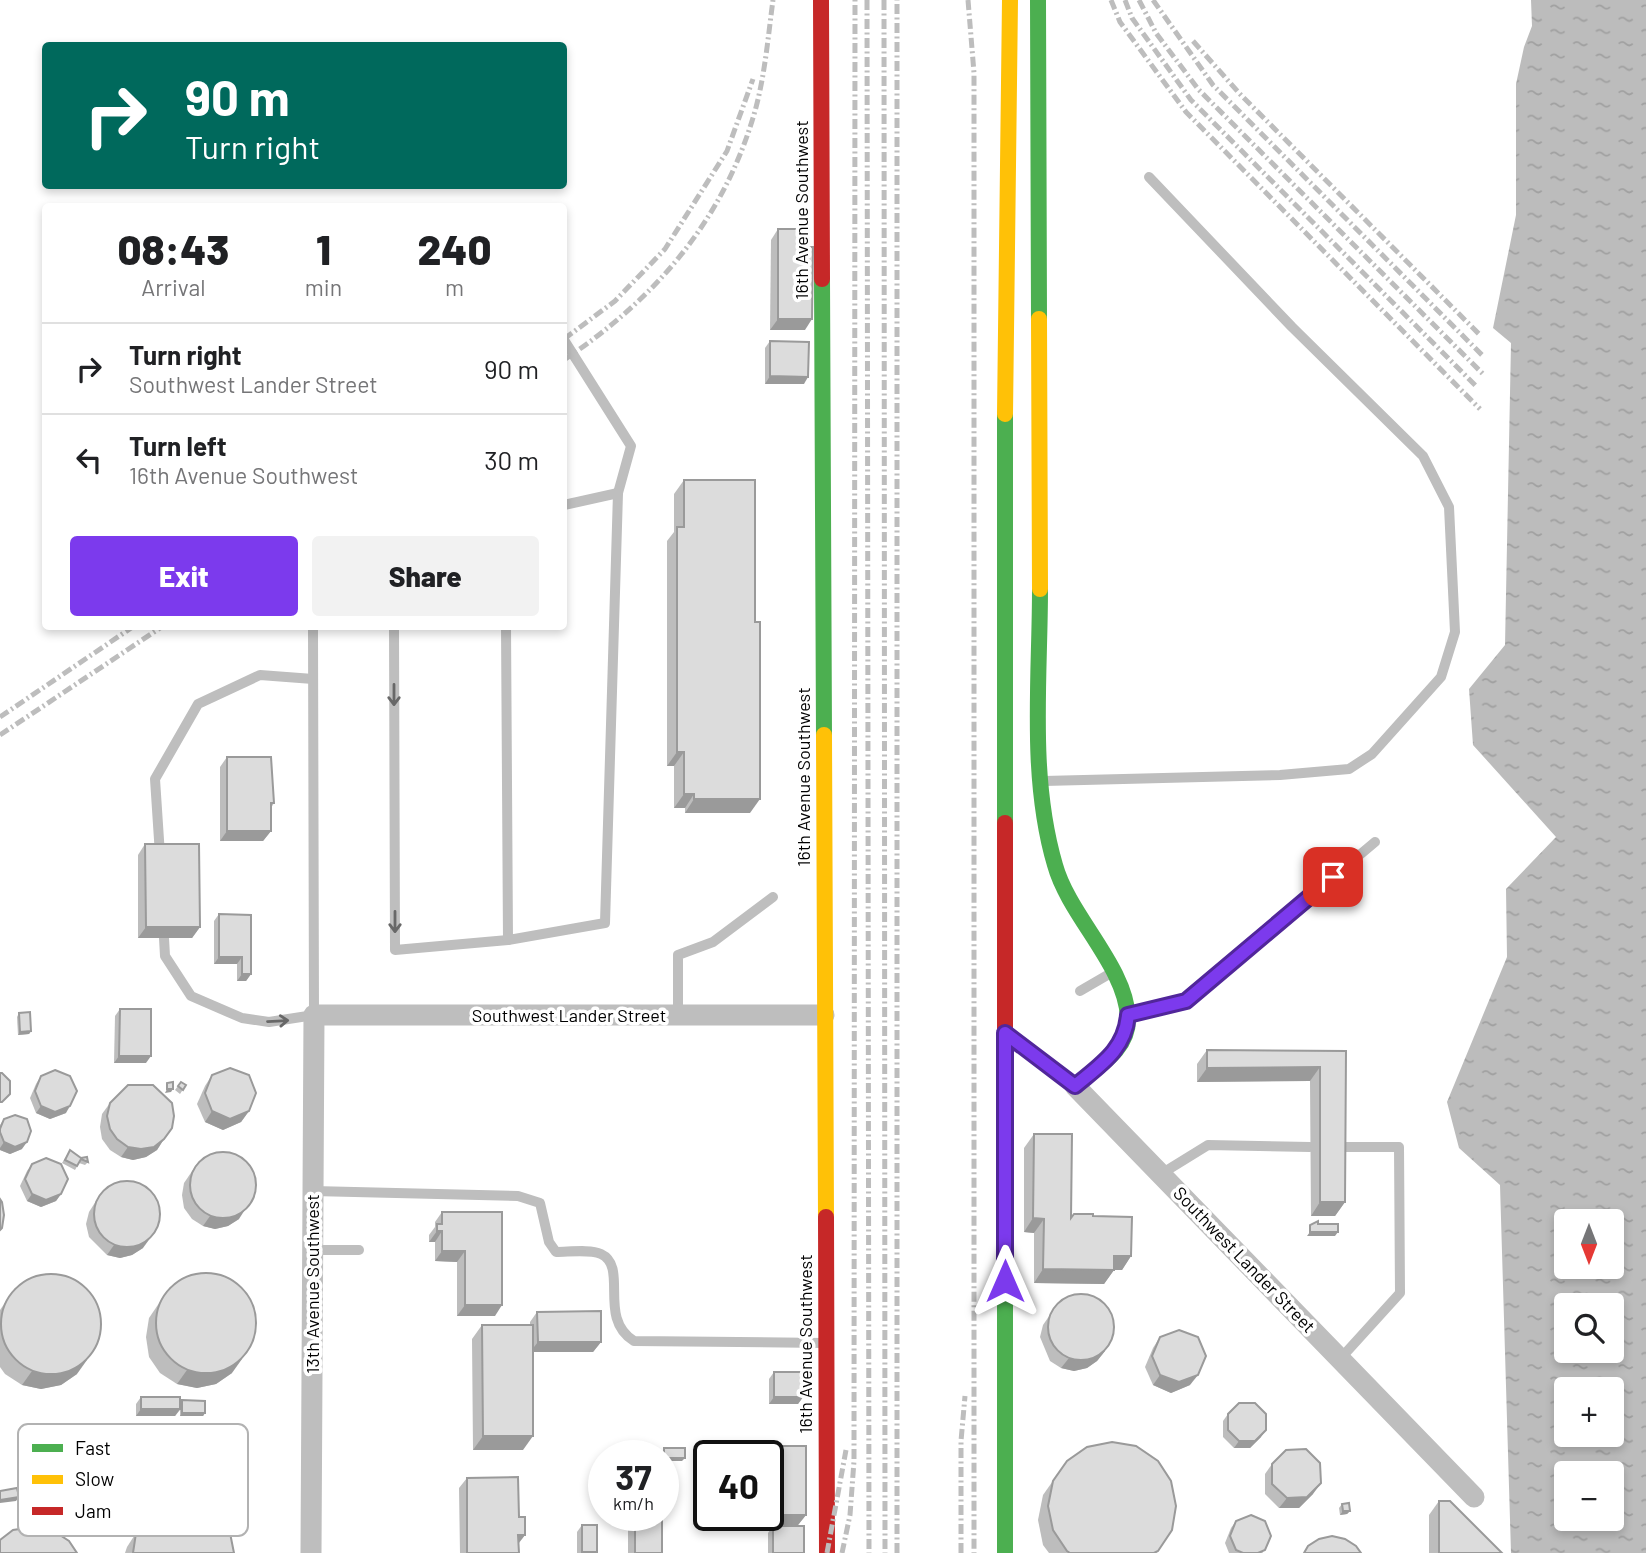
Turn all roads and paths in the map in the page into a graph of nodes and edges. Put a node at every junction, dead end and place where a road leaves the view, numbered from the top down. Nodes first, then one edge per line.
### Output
1 (821, 0) edge
2 (1010, 0) edge
3 (1038, 0) edge
4 (1149, 177) dead end
5 (567, 345) edge
6 (618, 494) junction
7 (567, 504) edge
8 (313, 630) dead end
9 (394, 630) edge
10 (506, 630) edge
11 (313, 679) junction
12 (1041, 781) junction
13 (1375, 842) dead end
14 (160, 855) edge
15 (773, 897) dead end
16 (164, 938) edge
17 (508, 940) junction
18 (1111, 973) junction
19 (1080, 991) dead end
20 (314, 1015) junction
21 (824, 1015) junction
22 (1128, 1015) junction
23 (678, 1016) junction
24 (1005, 1033) junction
25 (1075, 1086) junction
26 (1310, 1147) dead end
27 (1336, 1147) edge
28 (1161, 1174) junction
29 (313, 1191) junction
30 (313, 1250) junction
31 (359, 1250) dead end
32 (825, 1343) junction
33 (1340, 1358) junction
34 (1474, 1497) dead end
35 (311, 1553) edge
36 (827, 1553) edge
37 (1005, 1553) edge

1 - 21 street, 16th Avenue Southwest
2 - 24 street
3 - 12 street
4 - 12 lane
5 - 6 lane
6 - 7 lane
6 - 17 lane
8 - 11 lane
9 -> 17 lane
10 - 17 lane
11 - 14 lane
11 - 20 lane
12 - 18 street
13 - 22 lane
15 - 23 lane
16 -> 20 lane
18 - 19 lane
18 - 22 street
20 - 23 street, Southwest Lander Street
20 - 29 street, 13th Avenue Southwest
21 - 23 street, Southwest Lander Street
21 - 32 street, 16th Avenue Southwest
22 - 25 street
24 - 25 street, Southwest Lander Street
24 - 37 street
25 - 28 street, Southwest Lander Street
26 - 28 lane
27 - 33 lane
28 - 33 street, Southwest Lander Street
29 - 30 street, 13th Avenue Southwest
29 - 32 lane
30 - 31 lane
30 - 35 street, 13th Avenue Southwest
32 - 36 street, 16th Avenue Southwest
33 - 34 street, Southwest Lander Street

